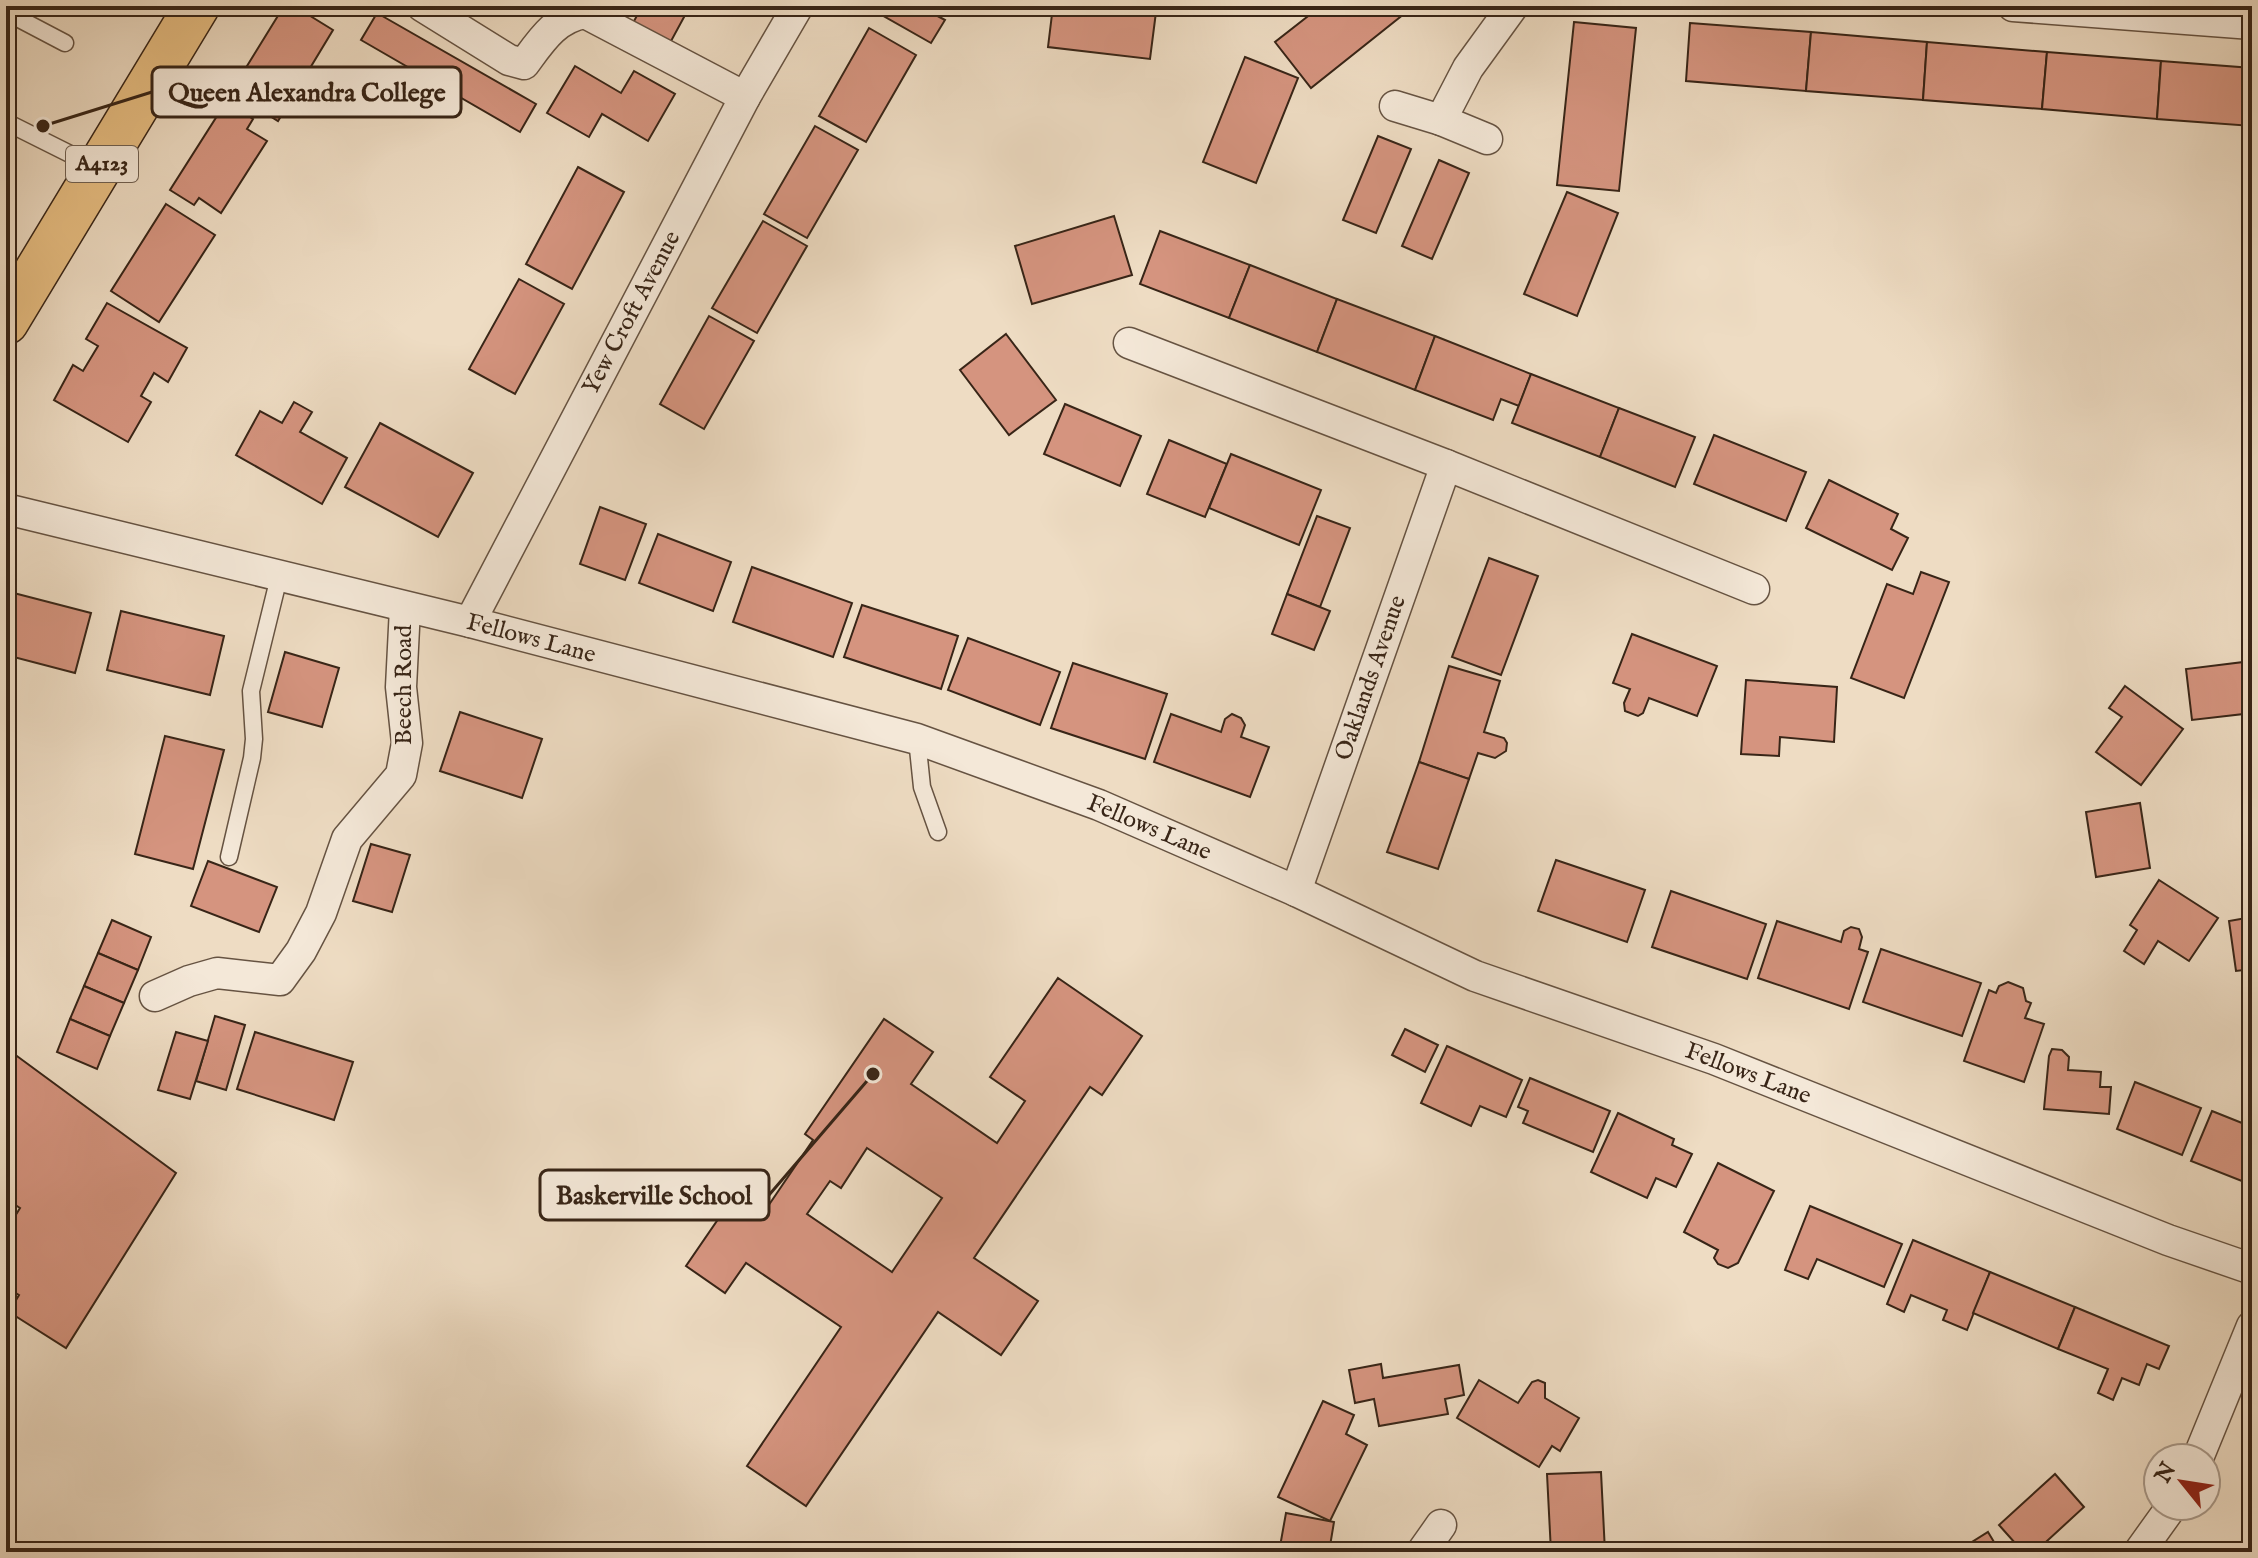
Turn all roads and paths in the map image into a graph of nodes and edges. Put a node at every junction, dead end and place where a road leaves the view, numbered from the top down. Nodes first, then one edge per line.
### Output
1 (197, 6) edge
2 (422, 6) edge
3 (798, 6) edge
4 (1513, 6) edge
5 (2013, 6) edge
6 (6, 12) edge
7 (2252, 24) edge
8 (65, 43) dead end
9 (745, 97) junction
10 (1395, 106) dead end
11 (1441, 120) junction
12 (6, 122) edge
13 (1487, 139) dead end
14 (99, 169) junction
15 (6, 322) edge
16 (1129, 343) dead end
17 (1446, 465) junction
18 (6, 509) edge
19 (279, 577) junction
20 (1754, 589) dead end
21 (405, 608) junction
22 (470, 622) junction
23 (917, 739) junction
24 (938, 832) dead end
25 (229, 857) dead end
26 (1296, 891) junction
27 (155, 996) dead end
28 (2252, 1269) edge
29 (2252, 1326) edge
30 (2205, 1442) edge
31 (2161, 1522) edge
32 (1441, 1525) dead end
33 (1422, 1552) edge
34 (2139, 1552) edge

1 - 14 main road, A4123
2 - 9 street
3 - 9 street, Yew Croft Avenue
4 - 11 street
5 - 7 street
6 - 8 lane
9 - 22 street, Yew Croft Avenue
10 - 11 street
11 - 13 street
12 - 14 lane
14 - 15 main road, A4123
16 - 17 street
17 - 20 street
17 - 26 street, Oaklands Avenue
18 - 19 street, Fellows Lane
19 - 21 street, Fellows Lane
19 - 25 lane
21 - 22 street, Fellows Lane
21 - 27 street, Beech Road
22 - 23 street, Fellows Lane
23 - 24 lane
23 - 26 street, Fellows Lane
26 - 28 street, Fellows Lane
29 - 30 street
31 - 34 street
32 - 33 street

